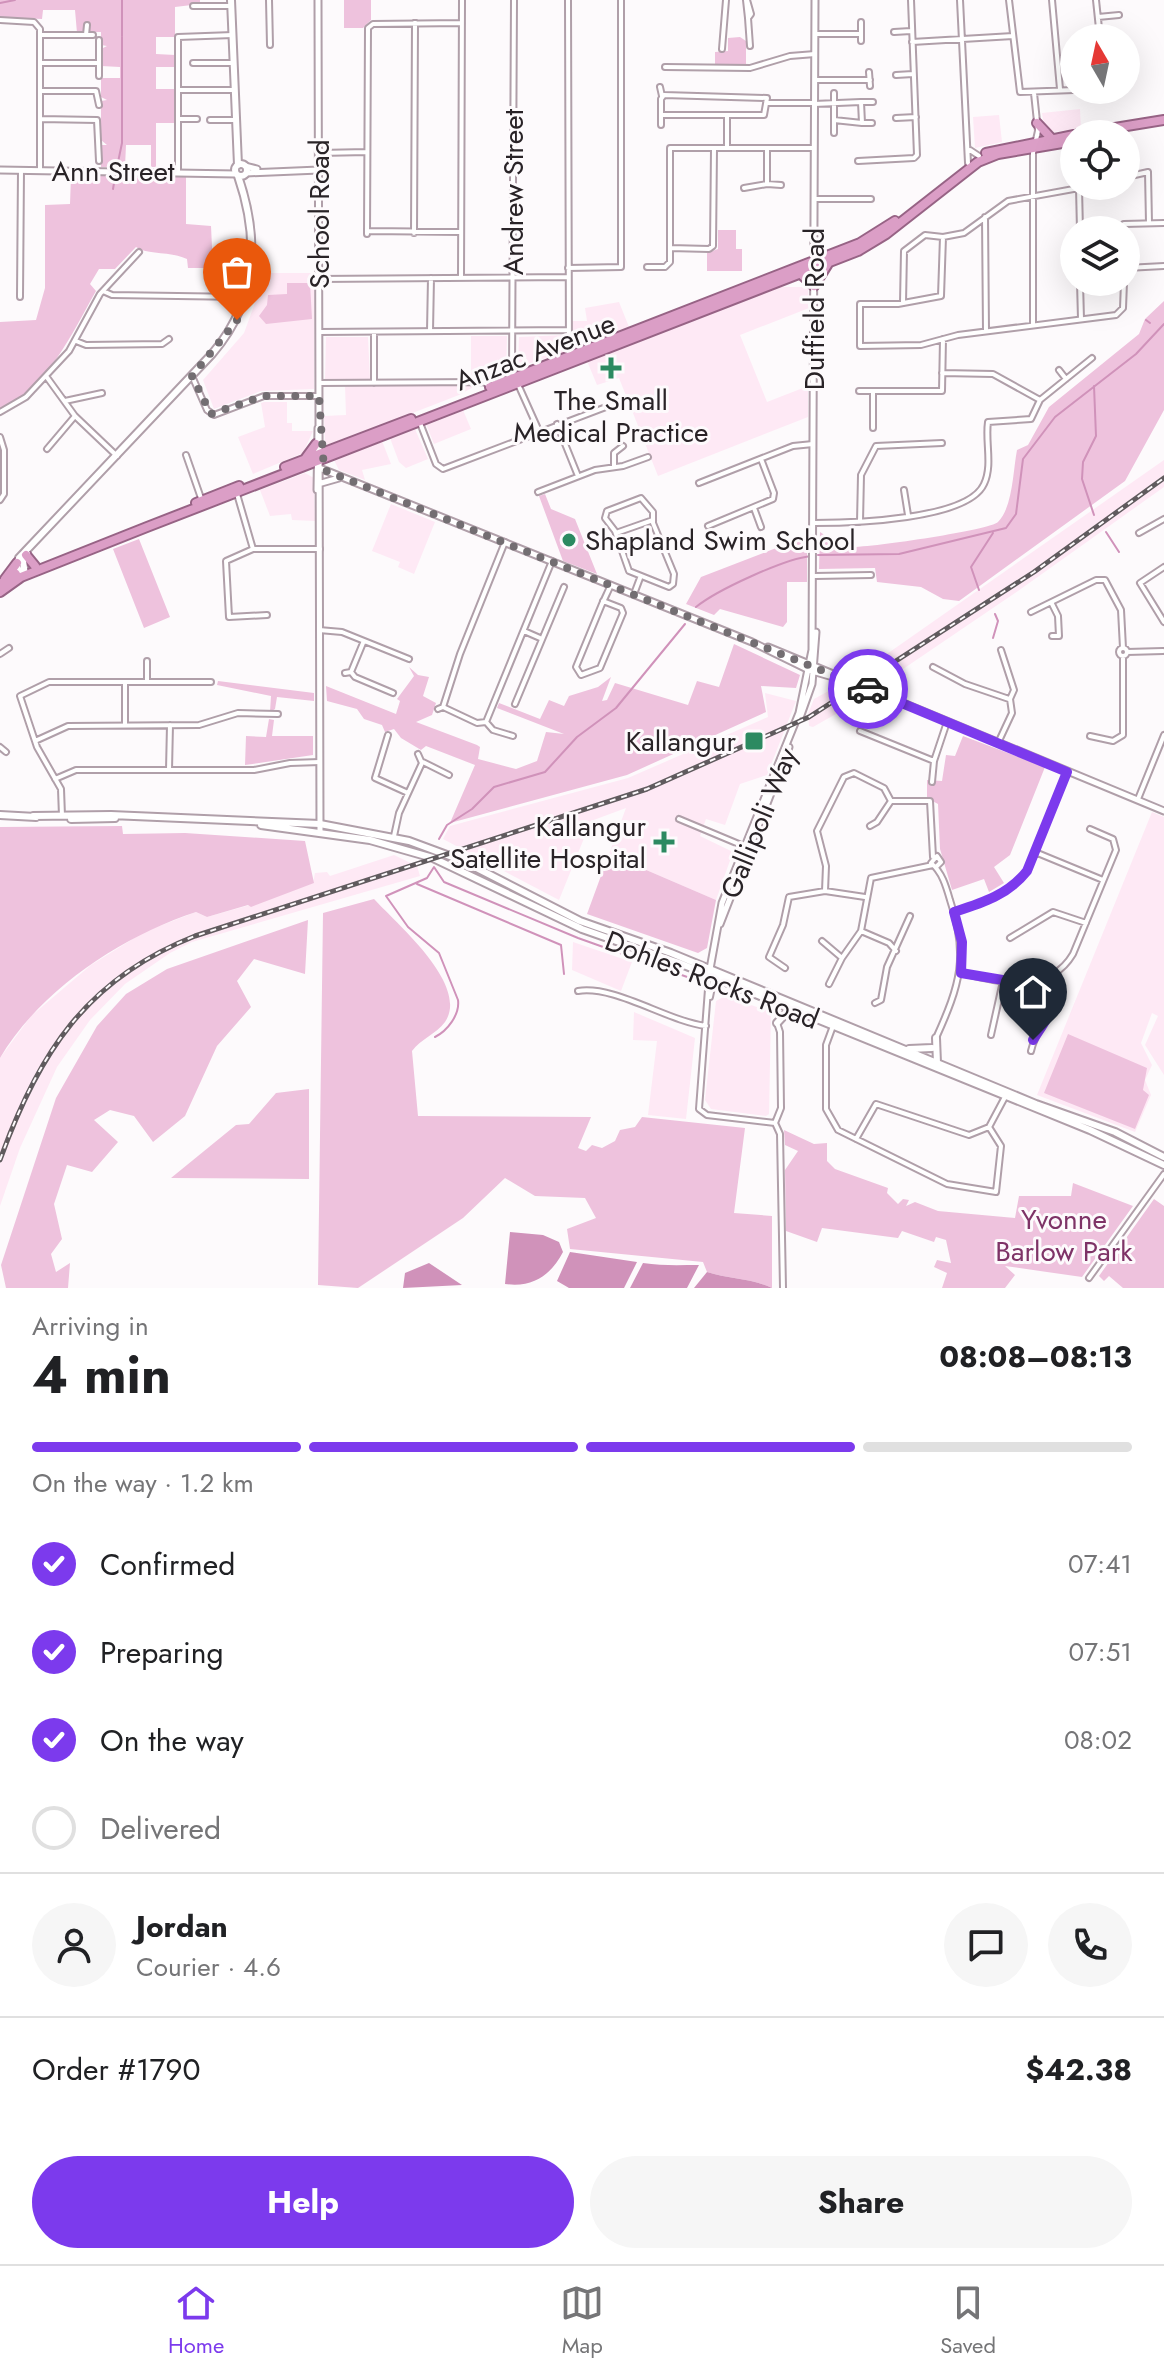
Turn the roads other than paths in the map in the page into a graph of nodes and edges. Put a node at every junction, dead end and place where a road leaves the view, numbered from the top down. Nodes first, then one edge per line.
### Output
1 (269, 0) edge
2 (318, 0) edge
3 (462, 0) edge
4 (514, 0) edge
5 (568, 0) edge
6 (621, 0) edge
7 (726, 0) edge
8 (747, 0) edge
9 (815, 0) edge
10 (911, 0) edge
11 (960, 0) edge
12 (1009, 0) edge
13 (1052, 0) edge
14 (1096, 0) edge
15 (232, 3) edge
16 (193, 6) dead end
17 (1119, 15) dead end
18 (1098, 17) junction
19 (0, 20) edge
20 (861, 22) dead end
21 (415, 23) junction
22 (462, 23) junction
23 (1099, 24) edge
24 (87, 25) dead end
25 (912, 31) junction
26 (894, 32) dead end
27 (815, 34) junction
28 (861, 34) junction
29 (40, 35) junction
30 (86, 35) junction
31 (93, 35) dead end
32 (233, 35) junction
33 (1013, 36) junction
34 (99, 40) dead end
35 (963, 40) junction
36 (861, 41) dead end
37 (912, 42) junction
38 (270, 45) dead end
39 (750, 46) dead end
40 (99, 47) junction
41 (106, 47) dead end
42 (722, 49) dead end
43 (815, 54) junction
44 (40, 63) junction
45 (99, 63) junction
46 (193, 63) dead end
47 (234, 63) junction
48 (665, 67) dead end
49 (869, 72) dead end
50 (913, 74) junction
51 (896, 75) dead end
52 (99, 76) dead end
53 (815, 80) junction
54 (870, 80) junction
55 (870, 86) dead end
56 (660, 87) dead end
57 (178, 90) junction
58 (235, 90) junction
59 (1060, 90) joint
60 (40, 91) junction
61 (834, 93) dead end
62 (1034, 93) junction
63 (662, 96) junction
64 (106, 99) dead end
65 (861, 102) junction
66 (873, 102) dead end
67 (768, 103) junction
68 (814, 104) junction
69 (833, 104) junction
70 (661, 115) junction
71 (727, 115) junction
72 (916, 117) junction
73 (896, 118) dead end
74 (40, 119) junction
75 (178, 119) junction
76 (197, 119) dead end
77 (210, 120) dead end
78 (236, 120) junction
79 (834, 120) junction
80 (862, 123) junction
81 (872, 123) dead end
82 (1037, 123) junction
83 (1164, 123) edge
84 (661, 125) dead end
85 (1140, 126) edge
86 (1140, 128) edge
87 (834, 133) dead end
88 (1060, 137) edge
89 (1051, 138) junction
90 (1060, 142) edge
91 (99, 143) junction
92 (106, 143) dead end
93 (1036, 144) junction
94 (714, 148) junction
95 (727, 148) junction
96 (767, 148) junction
97 (814, 148) junction
98 (970, 150) junction
99 (367, 152) junction
100 (319, 153) junction
101 (979, 156) junction
102 (99, 161) dead end
103 (858, 161) dead end
104 (968, 163) junction
105 (0, 170) edge
106 (21, 170) junction
107 (40, 170) junction
108 (241, 170) junction
109 (319, 170) junction
110 (178, 171) junction
111 (1140, 174) edge
112 (767, 182) junction
113 (781, 185) dead end
114 (744, 188) dead end
115 (1060, 191) edge
116 (1033, 196) junction
117 (814, 199) junction
118 (871, 199) dead end
119 (985, 217) junction
120 (1140, 223) edge
121 (1149, 223) junction
122 (1164, 223) edge
123 (461, 232) junction
124 (414, 233) junction
125 (943, 237) junction
126 (670, 248) junction
127 (139, 252) dead end
128 (830, 262) junction
129 (814, 264) junction
130 (1164, 266) edge
131 (647, 267) dead end
132 (1140, 267) edge
133 (568, 268) junction
134 (800, 273) junction
135 (513, 277) junction
136 (568, 277) junction
137 (431, 278) junction
138 (461, 278) junction
139 (319, 279) junction
140 (814, 286) junction
141 (103, 291) junction
142 (1080, 296) edge
143 (1122, 296) edge
144 (20, 297) dead end
145 (246, 298) junction
146 (903, 303) junction
147 (1081, 319) junction
148 (1033, 325) junction
149 (512, 330) junction
150 (568, 330) junction
151 (430, 331) junction
152 (986, 331) junction
153 (319, 332) junction
154 (374, 332) junction
155 (169, 339) dead end
156 (943, 339) junction
157 (76, 341) junction
158 (569, 356) junction
159 (1092, 358) dead end
160 (1059, 370) dead end
161 (942, 373) junction
162 (46, 376) junction
163 (192, 376) junction
164 (1066, 379) junction
165 (516, 380) junction
166 (319, 383) junction
167 (374, 383) junction
168 (492, 386) junction
169 (859, 391) dead end
170 (873, 391) junction
171 (102, 393) dead end
172 (319, 396) junction
173 (627, 399) dead end
174 (1040, 400) junction
175 (65, 401) junction
176 (0, 412) edge
177 (75, 416) junction
178 (419, 421) junction
179 (557, 424) junction
180 (871, 424) dead end
181 (539, 431) junction
182 (0, 437) edge
183 (942, 443) dead end
184 (814, 444) junction
185 (623, 446) dead end
186 (47, 449) dead end
187 (186, 455) dead end
188 (319, 455) junction
189 (117, 456) junction
190 (648, 457) dead end
191 (761, 458) junction
192 (614, 468) junction
193 (337, 475) junction
194 (578, 476) junction
195 (345, 478) junction
196 (319, 482) junction
197 (699, 483) dead end
198 (235, 490) junction
199 (904, 490) dead end
200 (538, 492) dead end
201 (0, 500) edge
202 (203, 503) junction
203 (754, 508) junction
204 (908, 515) junction
205 (1164, 519) edge
206 (653, 520) junction
207 (860, 522) junction
208 (814, 523) junction
209 (708, 526) dead end
210 (761, 527) dead end
211 (616, 533) junction
212 (1139, 533) dead end
213 (106, 542) junction
214 (505, 542) junction
215 (253, 549) junction
216 (320, 549) junction
217 (28, 553) junction
218 (552, 561) junction
219 (35, 566) junction
220 (1164, 567) edge
221 (21, 572) junction
222 (871, 575) dead end
223 (815, 576) junction
224 (641, 577) junction
225 (2, 582) edge
226 (611, 585) junction
227 (564, 587) dead end
228 (0, 592) edge
229 (634, 594) junction
230 (603, 601) junction
231 (1052, 604) junction
232 (1031, 612) dead end
233 (267, 615) dead end
234 (1164, 622) edge
235 (319, 630) junction
236 (524, 631) junction
237 (1052, 636) dead end
238 (1059, 636) junction
239 (1065, 636) dead end
240 (540, 638) junction
241 (363, 643) junction
242 (9, 648) dead end
243 (1001, 650) dead end
244 (1164, 651) edge
245 (1124, 652) junction
246 (0, 654) edge
247 (409, 659) dead end
248 (147, 661) dead end
249 (933, 667) dead end
250 (812, 668) junction
251 (125, 682) junction
252 (147, 682) junction
253 (211, 682) dead end
254 (393, 693) dead end
255 (1010, 699) junction
256 (515, 704) dead end
257 (278, 714) dead end
258 (486, 722) junction
259 (947, 722) junction
260 (125, 725) junction
261 (170, 725) junction
262 (860, 731) dead end
263 (388, 735) dead end
264 (1164, 735) edge
265 (513, 736) dead end
266 (1090, 736) dead end
267 (35, 741) junction
268 (998, 743) junction
269 (0, 747) edge
270 (6, 752) dead end
271 (418, 754) dead end
272 (934, 761) junction
273 (320, 762) junction
274 (422, 763) junction
275 (169, 770) junction
276 (1067, 772) junction
277 (449, 775) dead end
278 (55, 779) junction
279 (932, 782) dead end
280 (408, 793) junction
281 (1138, 800) junction
282 (891, 801) junction
283 (1164, 811) edge
284 (0, 815) edge
285 (62, 816) junction
286 (679, 819) dead end
287 (254, 823) junction
288 (320, 824) junction
289 (870, 826) dead end
290 (1090, 829) dead end
291 (320, 833) junction
292 (394, 836) junction
293 (746, 847) junction
294 (1035, 852) junction
295 (935, 862) junction
296 (1103, 880) junction
297 (825, 891) junction
298 (866, 897) junction
299 (954, 912) junction
300 (910, 916) dead end
301 (1086, 923) junction
302 (861, 931) junction
303 (1010, 938) dead end
304 (822, 941) dead end
305 (896, 951) junction
306 (842, 958) junction
307 (785, 968) dead end
308 (712, 973) junction
309 (961, 973) junction
310 (1046, 979) junction
311 (1003, 981) junction
312 (829, 984) dead end
313 (578, 991) dead end
314 (875, 1003) dead end
315 (790, 1009) junction
316 (777, 1023) joint
317 (834, 1024) junction
318 (706, 1026) junction
319 (991, 1035) dead end
320 (936, 1038) junction
321 (932, 1048) junction
322 (902, 1049) junction
323 (1031, 1051) dead end
324 (926, 1061) junction
325 (937, 1063) junction
326 (875, 1097) dead end
327 (1005, 1097) junction
328 (876, 1104) junction
329 (775, 1123) junction
330 (989, 1127) junction
331 (856, 1139) junction
332 (1164, 1157) edge
333 (1164, 1165) edge
334 (1164, 1174) edge
335 (1089, 1278) dead end
336 (783, 1288) edge

1 - 38 street
2 - 100 street, School Road
3 - 22 street
4 - 135 street, Andrew Street
5 - 133 street
6 - 133 street
7 - 42 street
8 - 39 street
9 - 27 street, Duffield Road
10 - 25 street
11 - 35 street
12 - 33 street
13 - 59 street
14 - 18 street
15 - 16 street
15 - 32 main road
17 - 18 street
18 - 23 street
19 - 29 street
20 - 28 street
21 - 22 street
21 - 99 street
21 - 124 street
22 - 123 street
24 - 30 street
25 - 26 street
25 - 37 street
27 - 28 street
27 - 43 street, Duffield Road
28 - 36 street
29 - 30 street
29 - 44 street
30 - 31 street
32 - 47 main road
32 - 57 street
33 - 35 street
33 - 62 street
34 - 40 street
35 - 37 street
35 - 98 street
37 - 50 street
40 - 41 street
40 - 45 street
43 - 48 street
43 - 53 street, Duffield Road
44 - 45 street
44 - 60 street
45 - 52 street
46 - 47 street
47 - 58 main road
49 - 54 street
50 - 51 street
50 - 72 street
53 - 54 street
53 - 68 street, Duffield Road
54 - 55 street
56 - 63 street
57 - 58 street
57 - 75 street
58 - 78 main road
59 - 62 street
60 - 64 street
60 - 74 street
61 - 69 street
62 - 82 street
63 - 67 street
63 - 70 street
65 - 66 street
65 - 69 street
65 - 80 street
67 - 68 street
67 - 71 street
68 - 69 street
68 - 97 street, Duffield Road
69 - 79 street
70 - 71 street
70 - 84 street
71 - 95 street
72 - 73 street
72 - 103 street
74 - 91 street
74 - 107 street
75 - 76 street
75 - 110 street
77 - 78 street
78 - 108 main road
79 - 80 street
79 - 87 street
80 - 81 street
82 - 89 highway
82 - 93 street
83 - 85 highway, Anzac Avenue
83 - 86 highway, Anzac Avenue
88 - 89 highway, Anzac Avenue
89 - 93 highway, Anzac Avenue
90 - 93 highway, Anzac Avenue
91 - 92 street
91 - 102 street
93 - 101 highway, Anzac Avenue
93 - 116 street
93 - 128 highway, Anzac Avenue
94 - 95 street
94 - 126 street
94 - 126 street
95 - 96 street
96 - 97 street
96 - 112 street
97 - 117 street, Duffield Road
98 - 101 street
98 - 104 street
99 - 100 street
99 - 124 street
100 - 109 street, School Road
101 - 104 highway, Anzac Avenue
104 - 129 highway, Anzac Avenue
105 - 106 street, Ann Street
106 - 107 street, Ann Street
106 - 144 street
107 - 110 street, Ann Street
108 - 109 street, Ann Street
108 - 110 street, Ann Street
108 - 145 main road
109 - 139 street, School Road
111 - 121 street
112 - 113 street
112 - 114 street
115 - 116 street
116 - 119 street
116 - 148 street
117 - 118 street
117 - 129 street, Duffield Road
119 - 125 street
119 - 152 street
120 - 121 street
121 - 122 street
123 - 124 street
123 - 138 street
125 - 146 street
125 - 146 street
126 - 131 street
127 - 141 street
128 - 129 highway, Anzac Avenue
128 - 140 highway
129 - 134 highway, Anzac Avenue
129 - 140 street, Duffield Road
129 - 158 highway, Anzac Avenue
130 - 132 street
133 - 136 street
134 - 140 highway
134 - 165 highway, Anzac Avenue
135 - 136 street
135 - 138 street
135 - 149 street, Andrew Street
136 - 150 street
137 - 138 street
137 - 139 street
137 - 151 street
139 - 153 street, School Road
140 - 184 street, Duffield Road
141 - 145 street
141 - 157 street
142 - 147 street
143 - 147 street
145 - 163 main road
146 - 156 street
147 - 148 street
148 - 152 street
149 - 150 street
149 - 151 street
149 - 165 street, Andrew Street
150 - 158 street
151 - 154 street
152 - 156 street
153 - 154 street
153 - 166 street, School Road
154 - 167 street
155 - 157 street
156 - 161 street
157 - 162 street
158 - 165 highway, Anzac Avenue
159 - 164 street
160 - 164 street
161 - 170 street
161 - 174 street
162 - 175 street
162 - 176 street
163 - 172 street
163 - 189 main road
164 - 174 street
165 - 168 highway, Anzac Avenue
165 - 178 highway, Anzac Avenue
165 - 181 street, Andrew Street
166 - 167 street
166 - 172 street, School Road
167 - 168 street
168 - 188 highway, Anzac Avenue
169 - 170 street
170 - 180 street
171 - 175 street
172 - 188 street, School Road
173 - 179 street
174 - 204 street
175 - 177 street
177 - 186 street
177 - 189 street
178 - 181 street
178 - 188 highway, Anzac Avenue
179 - 181 street
179 - 194 street
182 - 201 street
183 - 207 street
184 - 191 street
184 - 208 street, Duffield Road
185 - 192 street
187 - 202 street
188 - 193 street
188 - 196 street, School Road
188 - 198 highway, Anzac Avenue
188 - 198 highway, Anzac Avenue
189 - 217 main road
190 - 192 street
191 - 197 street
191 - 203 street
192 - 194 street
193 - 195 street
193 - 196 street
194 - 200 street
195 - 196 street
195 - 214 street
196 - 216 street, School Road
198 - 202 highway, Anzac Avenue
198 - 215 street
199 - 204 street
202 - 213 highway, Anzac Avenue
203 - 209 street
203 - 210 street
204 - 207 street
205 - 212 street
206 - 211 street
206 - 211 street
206 - 224 street
207 - 208 street
208 - 223 street, Duffield Road
211 - 224 street
213 - 219 highway, Anzac Avenue
213 - 221 highway, Anzac Avenue
214 - 218 street
214 - 258 street
215 - 216 street
215 - 233 street
216 - 235 street, School Road
217 - 219 highway
217 - 221 main road
218 - 226 street
218 - 236 street
219 - 221 highway, Anzac Avenue
220 - 234 street
221 - 225 highway
221 - 228 highway, Anzac Avenue
222 - 223 street
223 - 250 street, Duffield Road
224 - 229 street
226 - 229 street
226 - 230 street
227 - 240 street
229 - 250 street
230 - 230 street
231 - 232 street
231 - 238 street
231 - 245 street
235 - 241 street
235 - 273 street, School Road
236 - 240 street
236 - 258 street
237 - 238 street
238 - 239 street
240 - 256 street
241 - 247 street
241 - 254 street
242 - 246 street
243 - 255 street
244 - 245 street
245 - 266 street
248 - 252 street
249 - 255 street
250 - 259 street
250 - 293 street, Gallipoli Way
251 - 252 street
251 - 260 street
251 - 267 street
252 - 253 street
255 - 268 street
257 - 261 street
258 - 265 street
259 - 268 street
259 - 272 street
260 - 261 street
260 - 267 street
261 - 275 street
262 - 272 street
263 - 280 street
264 - 281 street
267 - 278 street
268 - 276 street
269 - 270 street
271 - 274 street
272 - 279 street
273 - 275 street
273 - 288 street, School Road
274 - 277 street
274 - 280 street
275 - 278 street
276 - 281 street
276 - 294 street
278 - 285 street
280 - 292 street
281 - 283 street
282 - 289 street
282 - 295 street
282 - 297 street
284 - 285 main road, Dohles Rocks Road
285 - 287 main road, Dohles Rocks Road
286 - 293 street
287 - 288 main road, Dohles Rocks Road
287 - 291 main road, Dohles Rocks Road
288 - 291 street, School Road
288 - 292 main road, Dohles Rocks Road
290 - 296 street
291 - 308 main road, Dohles Rocks Road
292 - 308 main road, Dohles Rocks Road
293 - 308 street, Gallipoli Way
294 - 296 street
294 - 299 street
295 - 298 street
295 - 299 street
296 - 301 street
297 - 298 street
297 - 307 street
298 - 302 street
299 - 309 street
300 - 305 street
301 - 303 street
301 - 310 street
302 - 305 street
302 - 306 street
304 - 306 street
305 - 314 street
306 - 312 street
308 - 315 main road, Dohles Rocks Road
308 - 317 main road, Dohles Rocks Road
308 - 318 street
309 - 311 street
309 - 320 street
310 - 311 street
310 - 323 street
311 - 319 street
313 - 318 street
315 - 316 main road
315 - 317 main road, Dohles Rocks Road
316 - 329 street
317 - 322 main road, Dohles Rocks Road
317 - 324 main road, Dohles Rocks Road
317 - 331 street
318 - 329 street
320 - 321 street
320 - 325 main road
321 - 322 main road
321 - 324 street
322 - 324 main road, Dohles Rocks Road
324 - 325 main road, Dohles Rocks Road
324 - 327 main road, Dohles Rocks Road
325 - 332 main road, Dohles Rocks Road
326 - 328 street
327 - 330 street
327 - 333 main road, Dohles Rocks Road
328 - 330 street
328 - 331 street
329 - 336 street
330 - 331 street
334 - 335 street

